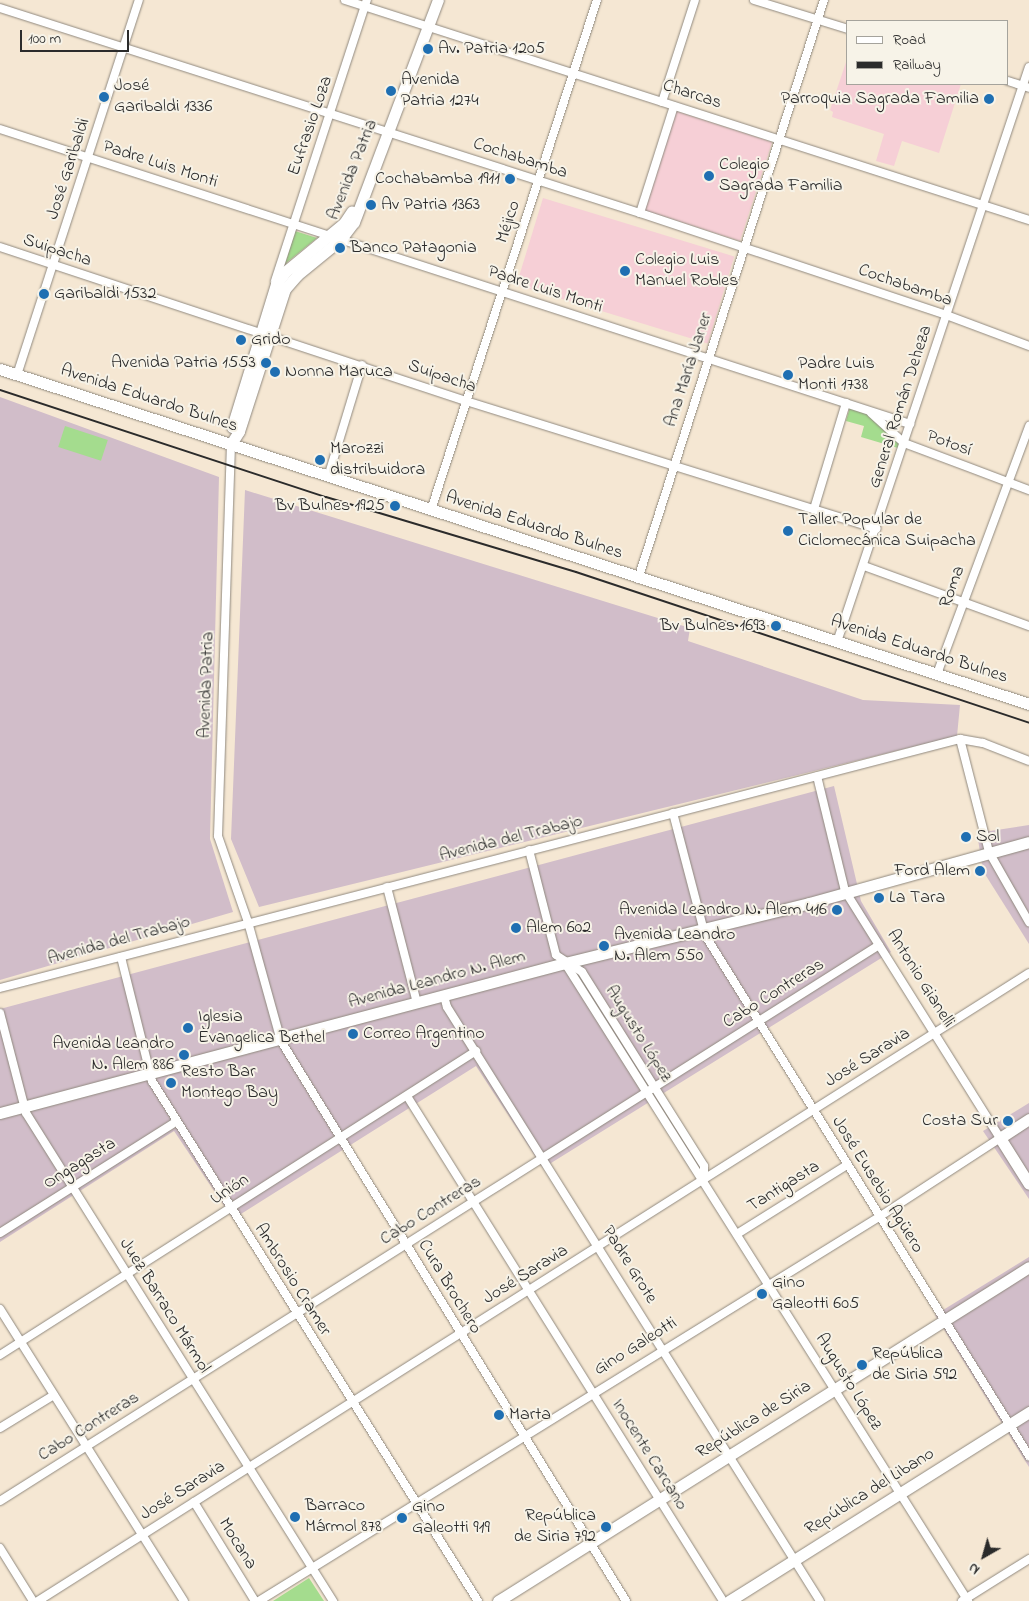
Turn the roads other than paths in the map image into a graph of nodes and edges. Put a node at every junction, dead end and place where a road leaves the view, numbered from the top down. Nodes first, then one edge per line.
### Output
1 (139, 0) edge
2 (345, 0) edge
3 (430, 0) edge
4 (438, 0) edge
5 (596, 0) edge
6 (695, 0) edge
7 (754, 0) edge
8 (824, 0) edge
9 (366, 3) edge
10 (0, 8) edge
11 (818, 20) junction
12 (424, 25) junction
13 (846, 29) edge
14 (124, 48) junction
15 (1029, 67) edge
16 (573, 73) junction
17 (1009, 81) edge
18 (1026, 87) edge
19 (662, 102) junction
20 (674, 106) junction
21 (331, 114) junction
22 (0, 129) edge
23 (384, 132) junction
24 (780, 140) junction
25 (88, 158) junction
26 (538, 180) junction
27 (983, 205) junction
28 (640, 213) junction
29 (1029, 220) edge
30 (293, 223) junction
31 (335, 238) junction
32 (0, 248) edge
33 (744, 248) junction
34 (53, 265) junction
35 (289, 268) junction
36 (502, 292) junction
37 (946, 315) junction
38 (265, 333) junction
39 (1029, 346) edge
40 (709, 359) junction
41 (362, 365) junction
42 (0, 369) edge
43 (17, 375) junction
44 (466, 401) junction
45 (846, 403) junction
46 (868, 410) junction
47 (910, 424) junction
48 (1029, 426) edge
49 (904, 443) junction
50 (232, 444) junction
51 (675, 465) junction
52 (328, 477) junction
53 (1008, 482) junction
54 (1029, 490) edge
55 (814, 509) junction
56 (431, 510) junction
57 (877, 529) junction
58 (864, 566) junction
59 (638, 579) junction
60 (963, 602) junction
61 (1029, 626) edge
62 (838, 642) junction
63 (937, 674) junction
64 (1029, 704) edge
65 (960, 739) junction
66 (1029, 761) edge
67 (817, 776) junction
68 (673, 813) junction
69 (1029, 842) edge
70 (529, 850) junction
71 (989, 852) junction
72 (387, 887) junction
73 (845, 891) junction
74 (248, 922) junction
75 (1029, 922) edge
76 (701, 928) junction
77 (879, 945) junction
78 (121, 957) junction
79 (565, 963) junction
80 (1029, 973) edge
81 (0, 988) edge
82 (444, 996) junction
83 (417, 1003) junction
84 (0, 1013) edge
85 (758, 1022) junction
86 (934, 1034) junction
87 (281, 1041) junction
88 (476, 1051) junction
89 (150, 1074) junction
90 (654, 1088) junction
91 (646, 1093) junction
92 (407, 1096) junction
93 (24, 1108) junction
94 (813, 1110) junction
95 (0, 1114) edge
96 (1029, 1119) edge
97 (177, 1121) junction
98 (340, 1138) junction
99 (1000, 1138) junction
100 (544, 1157) junction
101 (847, 1165) junction
102 (704, 1179) junction
103 (1029, 1184) edge
104 (72, 1188) junction
105 (473, 1202) junction
106 (230, 1208) junction
107 (879, 1217) junction
108 (0, 1233) edge
109 (738, 1234) junction
110 (406, 1245) junction
111 (599, 1246) junction
112 (1029, 1267) edge
113 (126, 1275) junction
114 (769, 1285) junction
115 (529, 1290) junction
116 (0, 1309) edge
117 (296, 1314) junction
118 (944, 1320) junction
119 (460, 1334) junction
120 (21, 1342) junction
121 (664, 1350) junction
122 (0, 1355) edge
123 (193, 1379) junction
124 (835, 1390) junction
125 (593, 1394) junction
126 (54, 1395) junction
127 (352, 1402) junction
128 (1029, 1412) edge
129 (1010, 1425) junction
130 (0, 1428) edge
131 (523, 1438) junction
132 (86, 1446) junction
133 (730, 1456) junction
134 (1029, 1456) edge
135 (248, 1468) junction
136 (900, 1493) junction
137 (660, 1500) junction
138 (0, 1501) edge
139 (194, 1502) junction
140 (416, 1504) junction
141 (142, 1535) junction
142 (588, 1544) junction
143 (0, 1548) edge
144 (1029, 1559) edge
145 (795, 1560) junction
146 (312, 1568) junction
147 (965, 1600) edge
148 (33, 1601) edge
149 (38, 1601) edge
150 (184, 1601) edge
151 (255, 1601) edge
152 (259, 1601) edge
153 (333, 1601) edge
154 (478, 1601) edge
155 (498, 1601) edge
156 (626, 1601) edge
157 (723, 1601) edge
158 (729, 1601) edge
159 (820, 1601) edge

1 - 14 street, José Garibaldi
2 - 9 street, Charcas
3 - 12 main road, Avenida Patria
4 - 12 main road, Avenida Patria
5 - 16 street, Méjico
6 - 19 street
7 - 11 street
8 - 11 street, Ana María Janer
9 - 12 street, Charcas
9 - 21 street, Eufrasio Loza
10 - 14 street, Cochabamba
11 - 13 street
11 - 24 street, Ana María Janer
12 - 16 street, Charcas
12 - 23 main road, Avenida Patria
14 - 21 street, Cochabamba
14 - 25 street, José Garibaldi
15 - 18 street, General Román Deheza
16 - 19 street, Charcas
16 - 26 street, Méjico
17 - 18 street
18 - 27 street, General Román Deheza
19 - 20 street, Charcas
20 - 24 street, Charcas
20 - 28 street
21 - 23 street, Cochabamba
21 - 30 street, Eufrasio Loza
22 - 25 street, Padre Luis Monti
23 - 26 street, Cochabamba
23 - 31 main road, Avenida Patria
24 - 27 street, Charcas
24 - 33 street, Ana María Janer
25 - 30 street, Padre Luis Monti
25 - 34 street, José Garibaldi
26 - 28 street, Cochabamba
26 - 36 street, Méjico
27 - 29 street, Charcas
27 - 37 street, General Román Deheza
28 - 33 street, Cochabamba
30 - 31 street, Padre Luis Monti
30 - 35 street, Eufrasio Loza
31 - 35 main road, Avenida Patria
31 - 36 street, Padre Luis Monti
32 - 34 street, Suipacha
33 - 37 street, Cochabamba
33 - 40 street, Ana María Janer
34 - 38 street, Suipacha
34 - 43 street, José Garibaldi
35 - 38 main road, Avenida Patria
35 - 38 main road, Avenida Patria
36 - 40 street, Padre Luis Monti
36 - 44 street, Méjico
37 - 39 street, Cochabamba
37 - 47 street, General Román Deheza
38 - 41 street, Suipacha
38 - 50 main road, Avenida Patria
40 - 45 street, Padre Luis Monti
40 - 51 street, Ana María Janer
41 - 44 street, Suipacha
41 - 52 street
42 - 43 main road, Avenida Eduardo Bulnes
43 - 50 main road, Avenida Eduardo Bulnes
44 - 51 street, Suipacha
44 - 56 street, Méjico
45 - 46 street, Padre Luis Monti
45 - 55 street
46 - 47 street, Padre Luis Monti
46 - 49 street, Potosí
47 - 49 street, General Román Deheza
48 - 53 street, Roma
49 - 53 street, Potosí
49 - 57 street, General Román Deheza
50 - 52 main road, Avenida Eduardo Bulnes
50 - 74 street, Avenida Patria
51 - 55 street, Suipacha
51 - 59 street, Ana María Janer
52 - 56 main road, Avenida Eduardo Bulnes
53 - 54 street, Potosí
53 - 60 street, Roma
55 - 57 street, Suipacha
56 - 59 main road, Avenida Eduardo Bulnes
57 - 58 street, General Román Deheza
58 - 60 street
58 - 62 street, General Román Deheza
59 - 62 main road, Avenida Eduardo Bulnes
60 - 61 street
60 - 63 street, Roma
62 - 63 main road, Avenida Eduardo Bulnes
63 - 64 main road, Avenida Eduardo Bulnes
65 - 66 street, Avenida del Trabajo
65 - 67 street, Avenida del Trabajo
65 - 71 street
67 - 68 street, Avenida del Trabajo
67 - 73 street, Antonio Gianelli
68 - 70 street, Avenida del Trabajo
68 - 76 street, José Eusebio Agüero
69 - 71 main road, Avenida Leandro N. Alem
70 - 72 street, Avenida del Trabajo
70 - 79 street, Augusto López
71 - 73 main road, Avenida Leandro N. Alem
71 - 75 street
72 - 74 street, Avenida del Trabajo
72 - 83 street
73 - 76 main road, Avenida Leandro N. Alem
73 - 77 street, Antonio Gianelli
74 - 78 street, Avenida del Trabajo
74 - 87 street, Cura Brochero
76 - 79 main road, Avenida Leandro N. Alem
76 - 85 street, José Eusebio Agüero
77 - 85 street, Cabo Contreras
77 - 86 street, Antonio Gianelli
78 - 81 street, Avenida del Trabajo
78 - 89 street, Ambrosio Cramer
79 - 82 main road, Avenida Leandro N. Alem
79 - 90 street, Augusto López
79 - 91 street, Augusto López
80 - 86 street, José Saravia
82 - 83 main road, Avenida Leandro N. Alem
82 - 88 street, Padre Grote
83 - 87 main road, Avenida Leandro N. Alem
84 - 93 street, Juez Barraco Mármol
85 - 90 street, Cabo Contreras
85 - 94 street, José Eusebio Agüero
86 - 94 street, José Saravia
86 - 99 street, Antonio Gianelli
87 - 89 main road, Avenida Leandro N. Alem
87 - 98 street, Cura Brochero
88 - 92 street, Unión
88 - 100 street, Padre Grote
89 - 93 main road, Avenida Leandro N. Alem
89 - 97 street, Ambrosio Cramer
90 - 91 street, Cabo Contreras
90 - 102 street, Augusto López
91 - 100 street, Cabo Contreras
91 - 102 street, Augusto López
92 - 98 street, Unión
92 - 105 street, Inocente Carcano
93 - 95 main road, Avenida Leandro N. Alem
93 - 104 street, Juez Barraco Mármol
94 - 101 street, José Eusebio Agüero
94 - 102 street, José Saravia
96 - 99 main road, Gino Galeotti
97 - 104 street, Ongagasta
97 - 106 street, Ambrosio Cramer
98 - 106 street, Unión
98 - 110 street, Cura Brochero
99 - 103 main road, Antonio Gianelli
99 - 107 street, Gino Galeotti
100 - 105 street, Cabo Contreras
100 - 111 street, Padre Grote
101 - 107 street, José Eusebio Agüero
101 - 109 street, Tantigasta
102 - 109 street, Augusto López
102 - 111 street, José Saravia
104 - 108 street, Ongagasta
104 - 113 street, Juez Barraco Mármol
105 - 110 street, Cabo Contreras
105 - 115 street, Inocente Carcano
106 - 113 street, Unión
106 - 117 street, Ambrosio Cramer
107 - 114 street, Gino Galeotti
107 - 118 street, José Eusebio Agüero
109 - 114 street, Augusto López
110 - 117 street, Cabo Contreras
110 - 119 street, Cura Brochero
111 - 115 street, José Saravia
111 - 121 street, Padre Grote
112 - 118 main road, República de Siria
113 - 120 street, Unión
113 - 123 street, Juez Barraco Mármol
114 - 121 street, Gino Galeotti
114 - 124 street, Augusto López
115 - 119 street, José Saravia
115 - 125 street, Inocente Carcano
116 - 120 street
117 - 123 street, Cabo Contreras
117 - 127 street, Ambrosio Cramer
118 - 124 main road, República de Siria
118 - 129 street, José Eusebio Agüero
119 - 127 street, José Saravia
119 - 131 street, Cura Brochero
120 - 122 street, Unión
120 - 126 street
121 - 125 street, Gino Galeotti
121 - 133 street, Padre Grote
123 - 132 street, Cabo Contreras
123 - 135 street, Juez Barraco Mármol
124 - 133 main road, República de Siria
124 - 136 street, Augusto López
125 - 131 street, Gino Galeotti
125 - 137 street, Inocente Carcano
126 - 130 street
126 - 132 street
127 - 135 street, José Saravia
127 - 140 street, Ambrosio Cramer
128 - 129 main road, República del Libano
129 - 134 street, José Eusebio Agüero
129 - 136 main road, República del Libano
131 - 140 street, Gino Galeotti
131 - 142 street, Cura Brochero
132 - 138 street, Cabo Contreras
132 - 141 street
133 - 137 main road, República de Siria
133 - 145 street, Padre Grote
135 - 139 street, José Saravia
135 - 146 street, Juez Barraco Mármol
136 - 145 main road, República del Libano
136 - 147 street, Augusto López
137 - 142 main road, República de Siria
137 - 157 street, Inocente Carcano
139 - 141 street, José Saravia
139 - 151 street, Mocana
140 - 146 street, Gino Galeotti
140 - 154 street, Ambrosio Cramer
141 - 149 street, José Saravia
141 - 150 street
142 - 155 main road, República de Siria
142 - 156 street, Cura Brochero
143 - 148 street
144 - 147 street
145 - 158 main road, República del Libano
145 - 159 street, Padre Grote
146 - 152 street, Gino Galeotti
146 - 153 street, Juez Barraco Mármol

